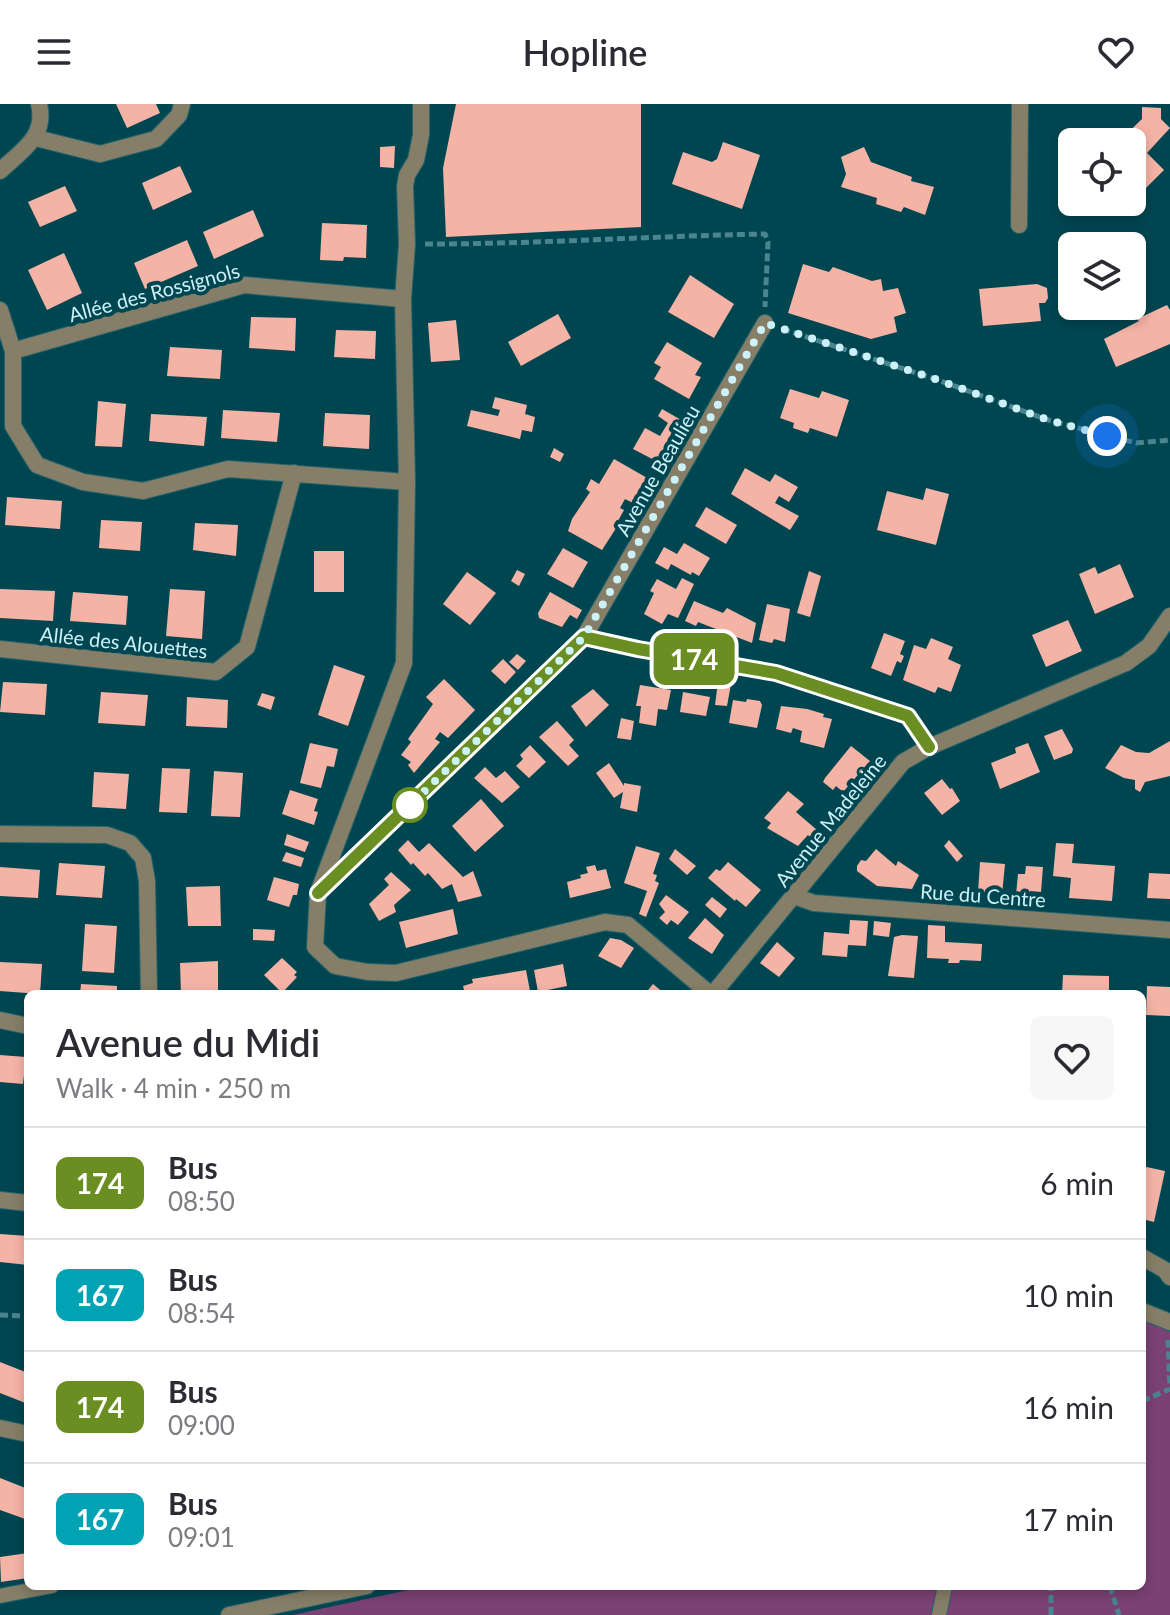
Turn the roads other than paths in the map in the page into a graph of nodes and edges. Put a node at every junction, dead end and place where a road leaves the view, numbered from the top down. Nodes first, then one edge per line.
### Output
1 (39, 104) edge
2 (182, 104) edge
3 (421, 104) edge
4 (1020, 104) edge
5 (36, 138) junction
6 (0, 171) edge
7 (1019, 225) dead end
8 (403, 299) junction
9 (0, 310) edge
10 (765, 323) road end
11 (13, 351) junction
12 (294, 473) junction
13 (407, 482) junction
14 (1170, 616) edge
15 (584, 637) junction
16 (0, 649) edge
17 (929, 747) junction
18 (0, 834) edge
19 (318, 893) junction
20 (794, 896) junction
21 (1170, 930) edge
22 (149, 990) edge
23 (706, 990) edge
24 (714, 990) edge
25 (0, 1020) edge
26 (24, 1025) edge
27 (0, 1200) edge
28 (24, 1203) edge
29 (1146, 1259) edge
30 (1170, 1277) edge
31 (1146, 1312) edge
32 (1169, 1321) edge
33 (0, 1428) edge
34 (24, 1433) edge
35 (31, 1590) edge
36 (348, 1590) edge
37 (944, 1590) edge
38 (0, 1596) edge
39 (229, 1615) edge
40 (939, 1615) edge

1 - 5 street
2 - 5 street
3 - 8 street
4 - 7 street
5 - 6 street
8 - 11 street, Allée des Rossignols
8 - 13 street
9 - 11 street
10 - 15 street, Avenue Beaulieu
11 - 12 street
12 - 13 street
12 - 16 street, Allée des Alouettes
13 - 19 street
14 - 17 street, Avenue Madeleine
15 - 17 street
15 - 19 street, Avenue Beaulieu
17 - 20 street, Avenue Madeleine
18 - 22 street
19 - 23 street
20 - 21 street, Rue du Centre
20 - 24 street, Avenue Madeleine
25 - 26 street
27 - 28 street
29 - 30 street
31 - 32 street
33 - 34 street
35 - 38 lane
36 - 39 street
37 - 40 lane

